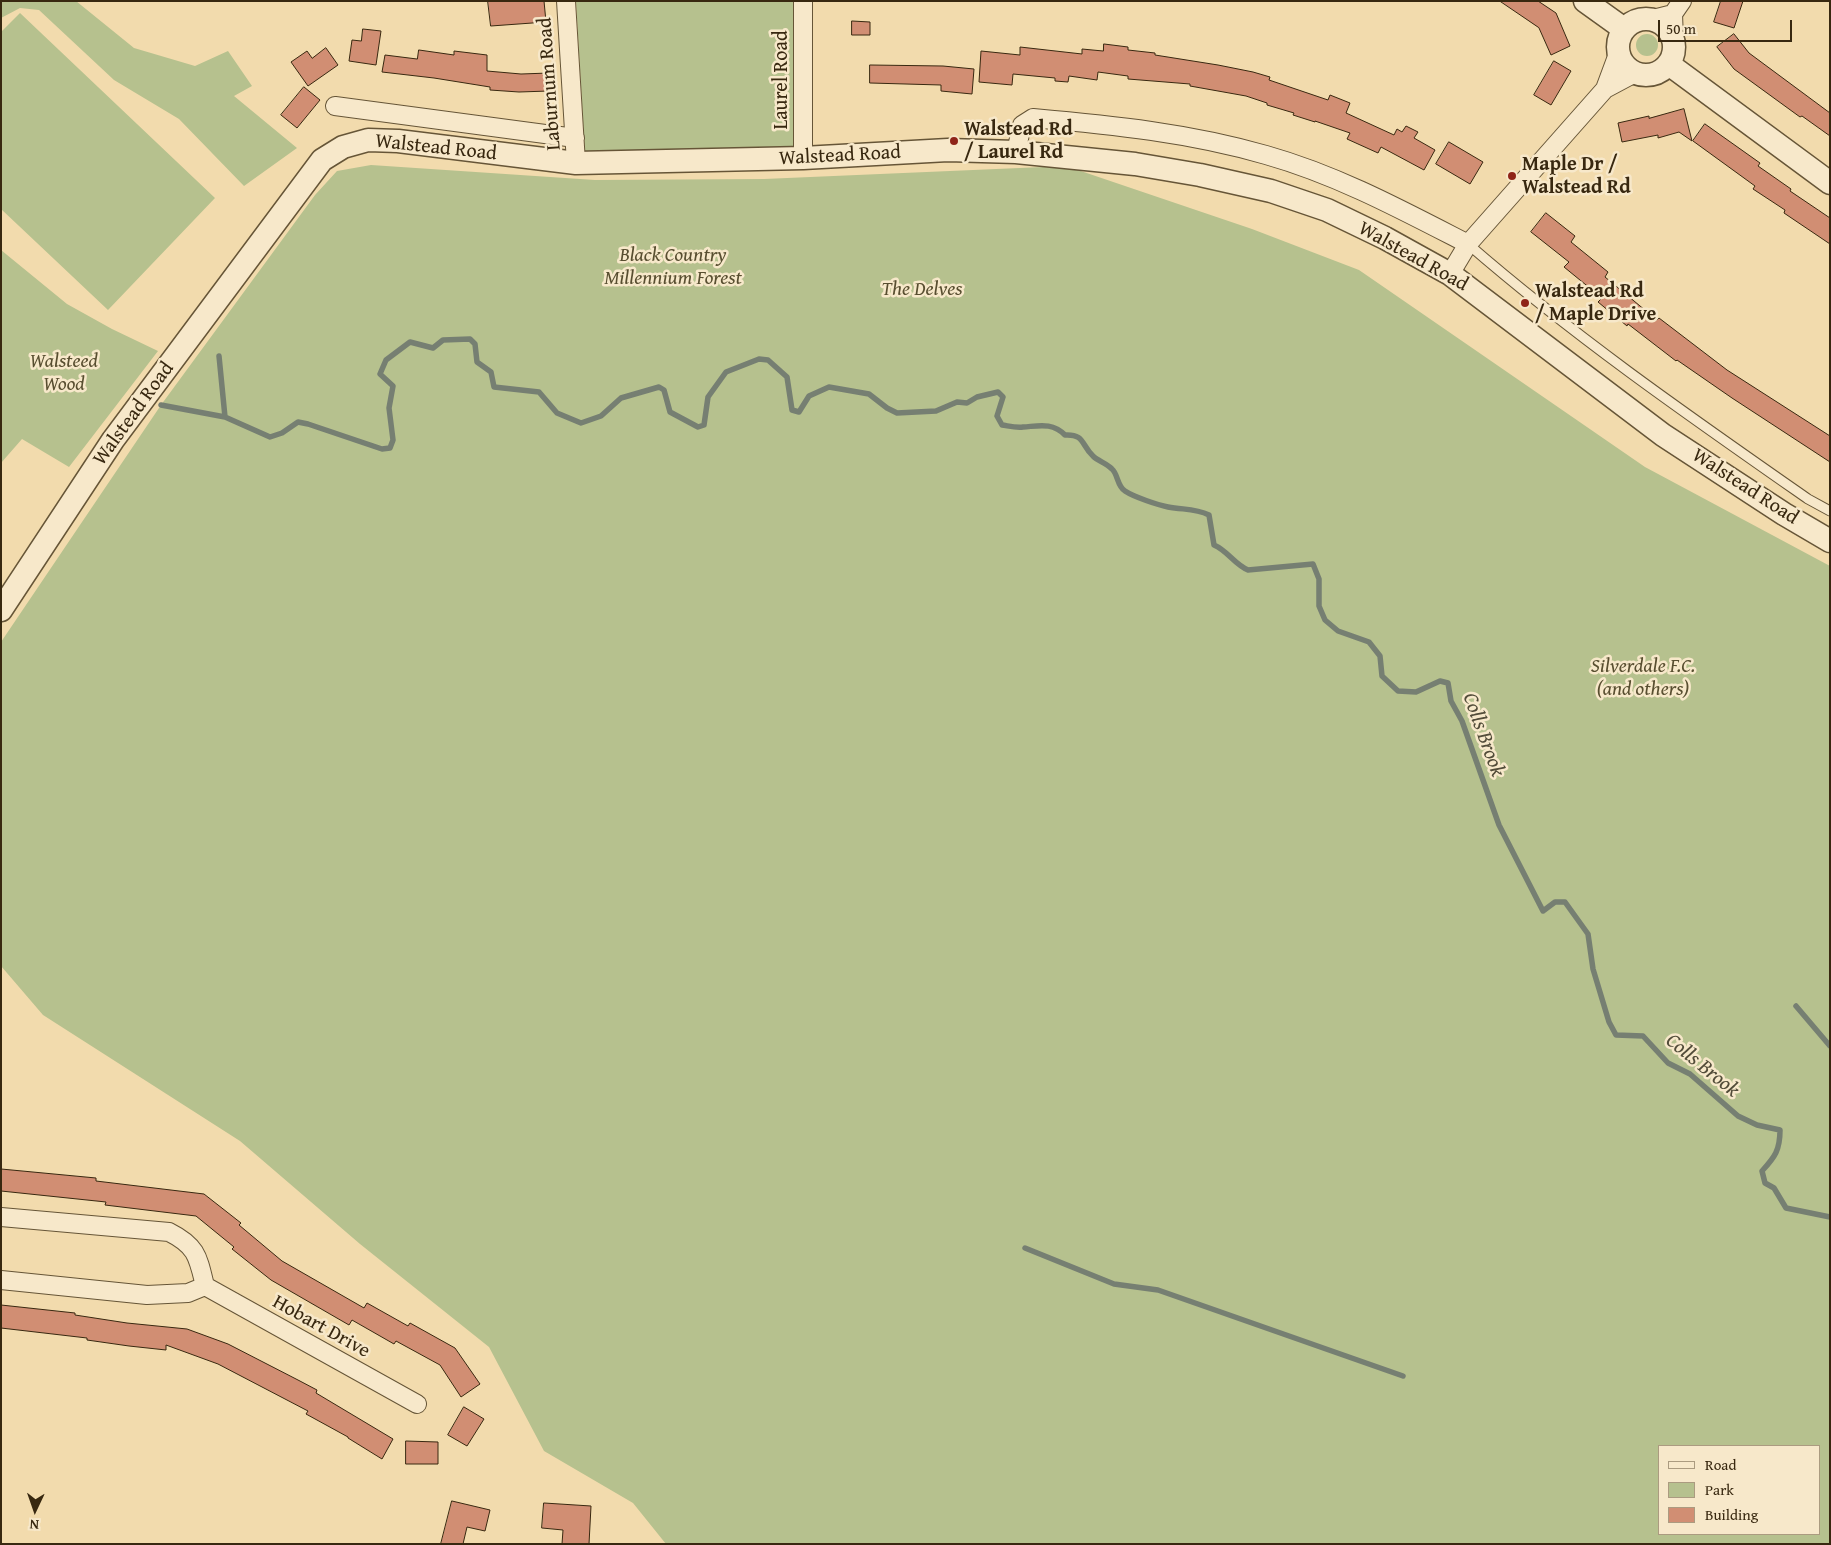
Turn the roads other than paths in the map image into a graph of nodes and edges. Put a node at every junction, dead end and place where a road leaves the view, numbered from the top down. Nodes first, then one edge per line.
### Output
1 (566, 1) edge
2 (803, 1) edge
3 (1585, 1) edge
4 (1669, 11) edge
5 (1624, 29) junction
6 (1618, 54) junction
7 (1670, 64) junction
8 (1634, 73) junction
9 (1606, 89) junction
10 (335, 106) dead end
11 (364, 112) junction
12 (575, 138) junction
13 (368, 140) junction
14 (1016, 152) junction
15 (803, 158) junction
16 (576, 163) junction
17 (1830, 183) edge
18 (1468, 244) junction
19 (1450, 274) junction
20 (1830, 511) edge
21 (1830, 541) edge
22 (1, 610) edge
23 (1, 1217) edge
24 (1, 1280) edge
25 (205, 1286) junction
26 (416, 1404) dead end

1 - 12 street, Laburnum Road
2 - 15 street, Laurel Road
3 - 5 street
4 - 5 street
4 - 7 street
5 - 6 street
6 - 8 street
6 - 9 street
7 - 8 street
7 - 17 street
8 - 9 street
9 - 18 street
10 - 11 street
11 - 12 street
11 - 13 street
12 - 16 street, Laburnum Road
13 - 16 street, Walstead Road
13 - 22 street, Walstead Road
14 - 15 street, Walstead Road
14 - 18 street, Walstead Road
14 - 19 street, Walstead Road
15 - 16 street, Walstead Road
18 - 19 street
18 - 20 lane
19 - 21 street, Walstead Road
23 - 25 street
24 - 25 street
25 - 26 street, Hobart Drive

